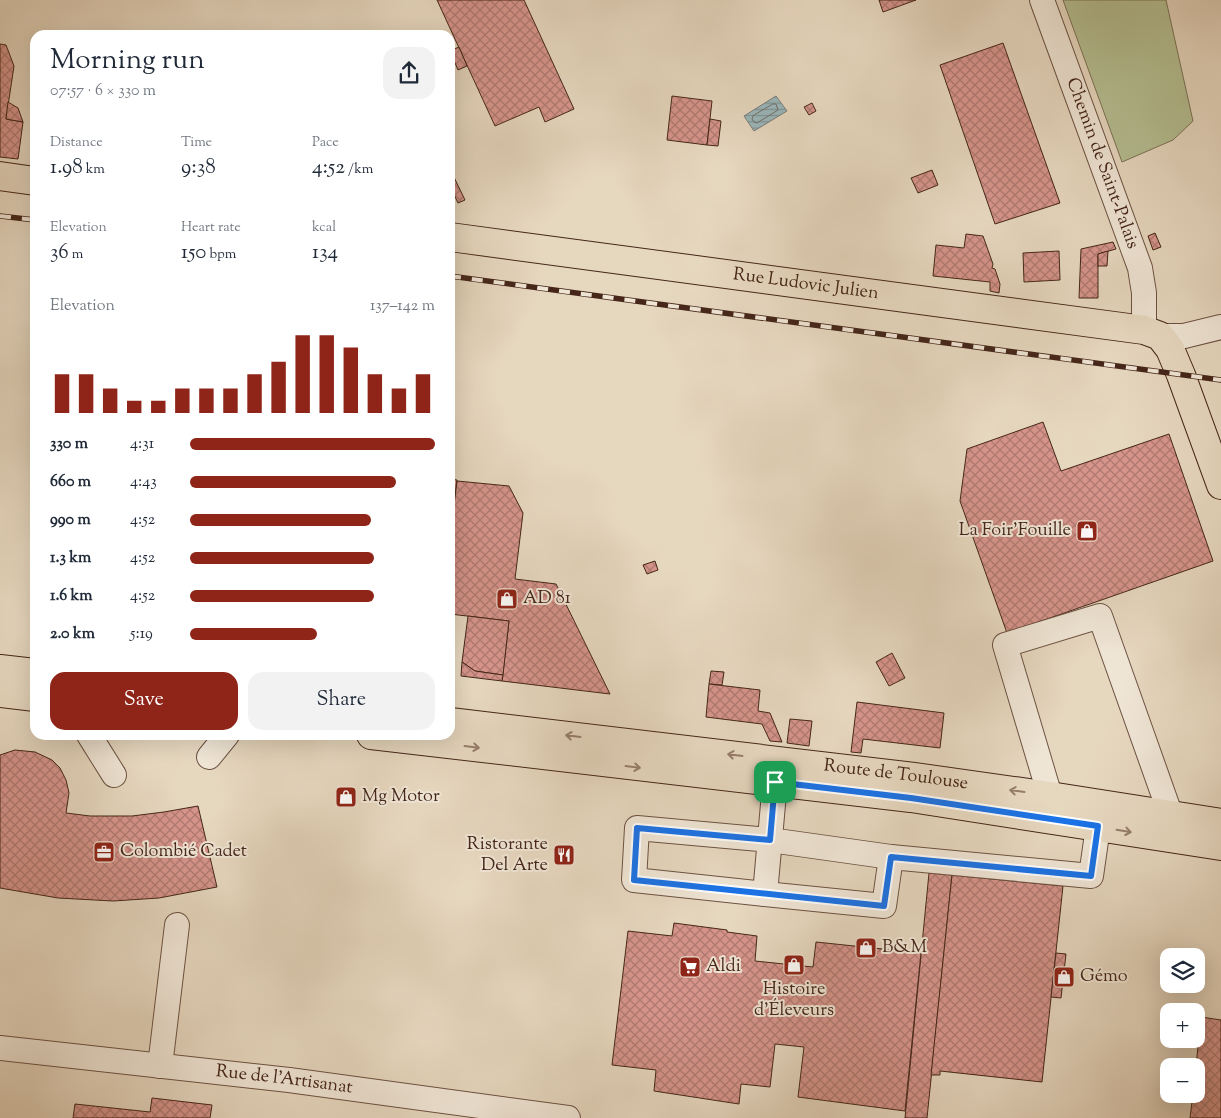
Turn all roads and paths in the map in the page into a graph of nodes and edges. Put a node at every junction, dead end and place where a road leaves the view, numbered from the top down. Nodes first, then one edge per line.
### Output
1 (1042, 0) edge
2 (0, 176) edge
3 (30, 180) edge
4 (455, 238) edge
5 (1221, 327) edge
6 (1152, 333) junction
7 (1221, 485) edge
8 (0, 669) edge
9 (30, 672) edge
10 (0, 692) edge
11 (30, 696) edge
12 (455, 723) edge
13 (92, 740) edge
14 (223, 740) edge
15 (414, 740) edge
16 (209, 756) dead end
17 (114, 775) dead end
18 (775, 782) junction
19 (1050, 796) junction
20 (1171, 816) junction
21 (1221, 823) edge
22 (1098, 826) junction
23 (770, 840) junction
24 (1221, 846) edge
25 (891, 857) junction
26 (765, 894) junction
27 (177, 925) dead end
28 (0, 1048) edge
29 (160, 1066) junction
30 (568, 1118) edge

1 - 6 street, Chemin de Saint-Palais
2 - 3 main road
4 - 6 main road, Rue Ludovic Julien
5 - 6 street
6 - 7 main road
8 - 9 main road
10 - 11 main road
19 -> 12 main road, Route de Toulouse
13 - 17 street
14 - 16 street
15 -> 18 main road
18 - 22 main road
18 - 23 street
19 - 20 main road, Route de Toulouse
19 - 20 street
20 - 21 main road, Route de Toulouse
22 -> 24 main road
22 - 25 street
23 - 25 street
23 - 26 street
23 - 26 street
25 - 26 street
27 - 29 street
28 - 29 street, Rue de l'Artisanat
29 - 30 street, Rue de l'Artisanat

